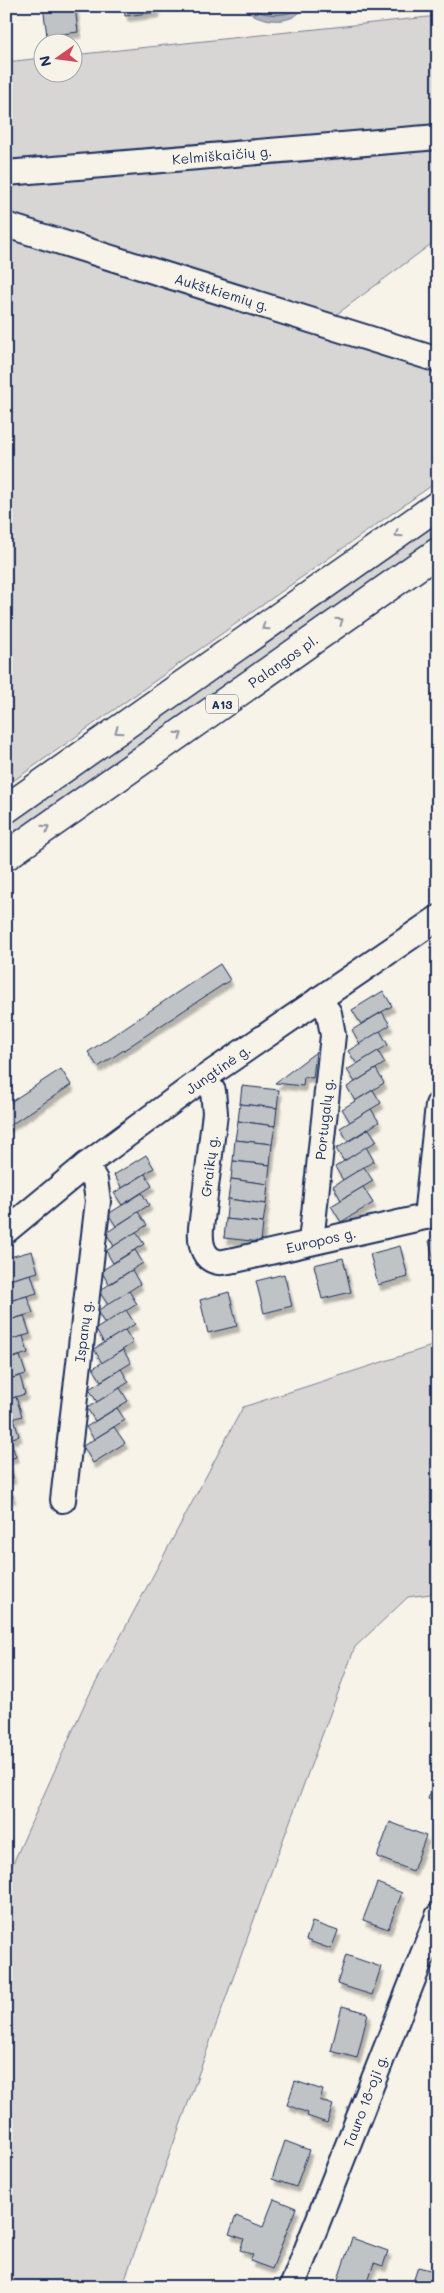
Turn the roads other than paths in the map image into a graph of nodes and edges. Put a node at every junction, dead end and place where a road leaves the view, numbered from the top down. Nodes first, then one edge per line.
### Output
1 (438, 137) edge
2 (6, 173) edge
3 (6, 225) edge
4 (438, 360) edge
5 (438, 506) edge
6 (438, 552) edge
7 (6, 809) edge
8 (6, 856) edge
9 (438, 918) edge
10 (320, 999) junction
11 (204, 1078) junction
12 (438, 1105) edge
13 (86, 1165) junction
14 (432, 1215) edge
15 (6, 1231) edge
16 (312, 1242) junction
17 (206, 1255) joint
18 (63, 1500) dead end
19 (438, 1916) edge
20 (292, 2287) edge

1 - 2 street, Kelmiškaičių g.
3 - 4 street, Aukštkiemių g.
5 -> 7 highway
8 -> 6 highway, Palangos pl. / A13
9 - 10 street, Jungtinė g.
10 - 11 street, Jungtinė g.
10 - 16 street, Portugalų g.
11 - 13 street, Jungtinė g.
11 - 17 street, Graikų g.
12 - 14 street
13 - 15 street, Jungtinė g.
13 - 18 street, Ispanų g.
14 - 16 street, Europos g.
16 - 17 street, Europos g.
19 - 20 street, Tauro 18-oji g.

